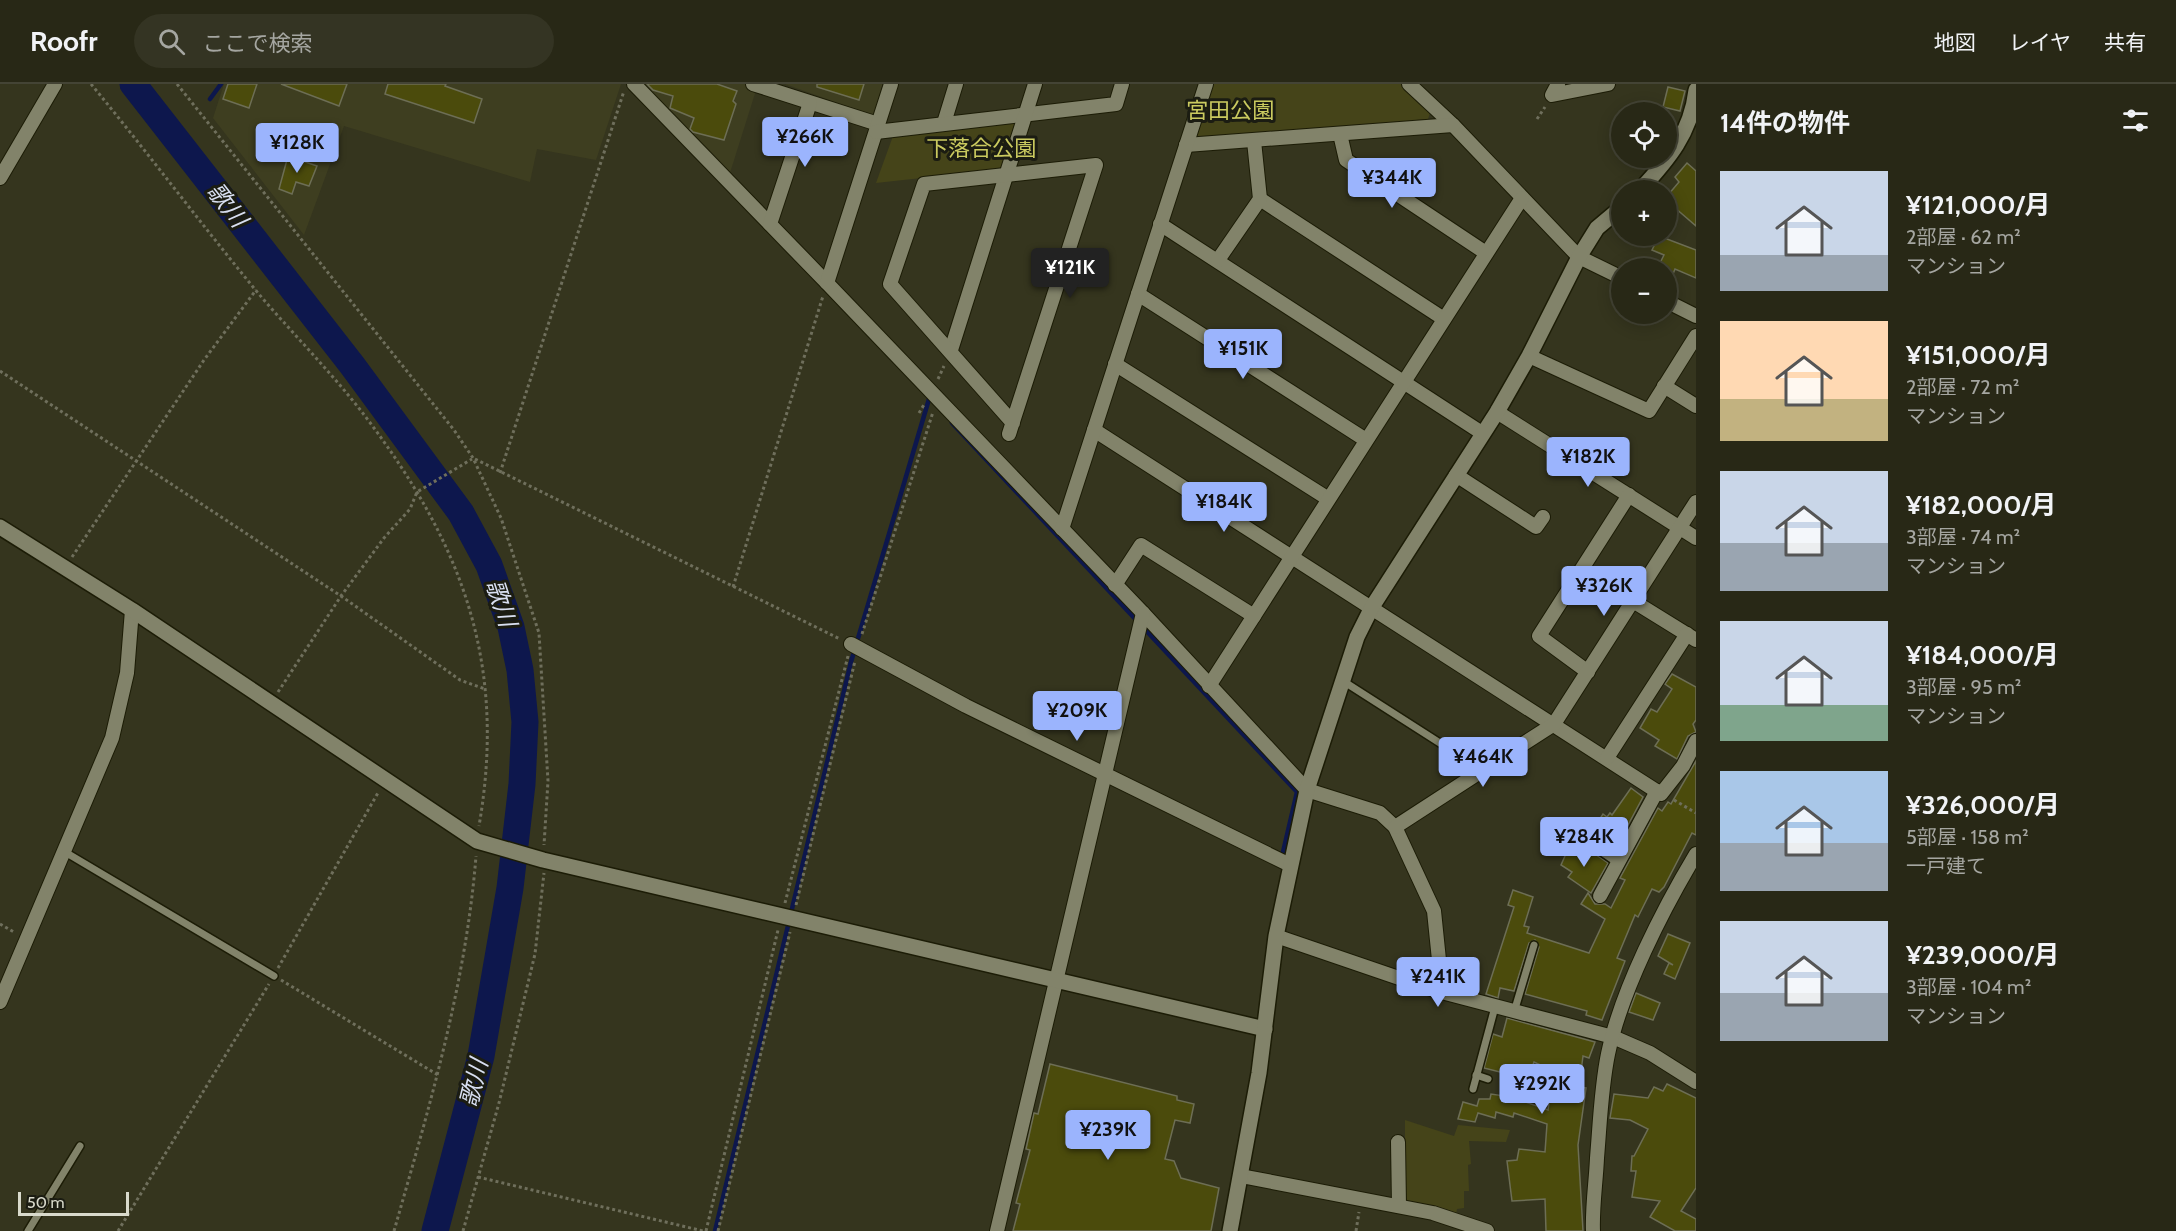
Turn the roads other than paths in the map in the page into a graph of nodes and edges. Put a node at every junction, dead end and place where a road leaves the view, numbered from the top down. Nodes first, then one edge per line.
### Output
1 (55, 84) edge
2 (753, 84) edge
3 (891, 84) edge
4 (956, 84) edge
5 (1035, 84) edge
6 (1122, 84) edge
7 (1206, 84) edge
8 (1411, 84) edge
9 (1558, 84) edge
10 (1608, 84) edge
11 (630, 85) edge
12 (1696, 90) edge
13 (810, 103) junction
14 (1026, 113) junction
15 (944, 123) junction
16 (1452, 125) junction
17 (877, 128) junction
18 (1340, 134) junction
19 (1254, 141) junction
20 (1186, 146) junction
21 (1008, 174) junction
22 (0, 178) edge
23 (1649, 180) edge
24 (1522, 198) junction
25 (1260, 199) junction
26 (1611, 216) edge
27 (770, 224) junction
28 (1160, 224) junction
29 (1486, 253) junction
30 (1579, 256) junction
31 (1218, 260) junction
32 (1611, 272) edge
33 (827, 283) junction
34 (1138, 294) junction
35 (1677, 306) edge
36 (1696, 316) edge
37 (1444, 319) junction
38 (1696, 336) edge
39 (951, 350) junction
40 (1529, 356) junction
41 (1115, 364) junction
42 (1404, 381) junction
43 (1664, 386) junction
44 (1696, 406) edge
45 (1497, 412) junction
46 (1094, 430) junction
47 (1482, 433) junction
48 (1366, 440) junction
49 (1456, 475) junction
50 (1629, 495) junction
51 (1327, 498) junction
52 (1696, 502) edge
53 (0, 527) edge
54 (1536, 527) dead end
55 (1680, 527) junction
56 (1062, 529) junction
57 (1696, 538) edge
58 (1291, 557) junction
59 (1115, 585) junction
60 (1633, 601) junction
61 (1372, 607) junction
62 (132, 610) junction
63 (1143, 612) junction
64 (1254, 616) junction
65 (1692, 637) edge
66 (854, 646) road end
67 (1588, 672) junction
68 (1342, 680) junction
69 (1209, 686) junction
70 (1554, 724) junction
71 (1696, 741) edge
72 (1607, 758) junction
73 (1482, 770) junction
74 (1105, 773) junction
75 (1307, 790) junction
76 (1659, 792) junction
77 (1395, 827) junction
78 (1587, 842) dead end
79 (65, 852) junction
80 (1696, 854) edge
81 (1618, 863) junction
82 (1290, 865) junction
83 (1600, 896) dead end
84 (1276, 936) junction
85 (1534, 945) dead end
86 (1527, 967) junction
87 (1537, 970) dead end
88 (274, 976) road end
89 (1057, 979) junction
90 (1434, 990) junction
91 (0, 1002) edge
92 (1495, 1007) junction
93 (1514, 1011) junction
94 (1265, 1029) junction
95 (1613, 1037) junction
96 (1476, 1075) junction
97 (1488, 1078) dead end
98 (1696, 1082) edge
99 (1473, 1089) dead end
100 (1398, 1142) dead end
101 (80, 1146) dead end
102 (1241, 1176) junction
103 (1399, 1206) junction
104 (28, 1231) edge
105 (997, 1231) edge
106 (1230, 1231) edge
107 (1487, 1231) edge
108 (1593, 1231) edge

1 - 22 street
2 - 13 street
3 - 17 street
4 - 15 street
5 - 14 street
6 - 14 street
7 - 20 street
8 - 16 street
9 - 10 street
11 - 27 street
12 - 23 street
13 - 17 street
13 - 27 street
14 - 15 street
14 - 21 street
15 - 17 street
16 - 18 street
16 - 24 street
17 - 33 street
18 - 19 street
18 - 29 street
19 - 20 street
19 - 25 street
20 - 28 street
21 - 39 street
21 - 39 street
21 - 39 street
24 - 29 street
24 - 30 street
25 - 31 street
25 - 37 street
26 - 30 street
27 - 33 street
28 - 31 street
28 - 34 street
29 - 37 street
30 - 32 street
30 - 40 street
31 - 42 street
33 - 56 street
34 - 41 street
34 - 48 street
35 - 36 street
37 - 42 street
38 - 43 street
40 - 43 street
40 - 45 street
41 - 46 street
41 - 51 street
42 - 47 street
42 - 48 street
43 - 44 street
45 - 47 street
45 - 50 street
46 - 56 street
46 - 58 street
47 - 49 street
48 - 51 street
49 - 54 street
49 - 61 street
50 - 55 street
50 - 67 street
51 - 58 street
52 - 55 street
53 - 62 street
55 - 57 street
55 - 60 street
56 - 59 street
58 - 61 street
58 - 64 street
59 - 63 street
59 - 64 street
60 - 65 street
60 - 67 street
61 - 68 street
61 - 70 street
62 - 79 street
62 - 89 street
63 - 69 street
63 - 74 street
64 - 69 street
65 - 72 street
66 - 74 street
67 - 70 street
68 - 73 lane
68 - 75 street
69 - 75 street
70 - 72 street
70 - 73 street
71 - 76 street
72 - 76 street
73 - 77 street
74 - 82 street
74 - 89 street
75 - 77 street
75 - 82 street
76 - 81 street
77 - 90 street
78 - 81 lane
79 - 88 lane
79 - 91 street
80 - 95 street
81 - 83 street
82 - 84 street
84 - 90 street
84 - 94 street
85 - 86 lane
86 - 87 lane
86 - 93 lane
89 - 94 street
89 - 105 street
90 - 92 street
92 - 93 street
92 - 96 lane
93 - 95 street
94 - 102 street
95 - 98 street
95 - 108 street
96 - 97 lane
96 - 99 lane
100 - 103 street
101 - 104 lane
102 - 103 street
102 - 106 street
103 - 107 street

